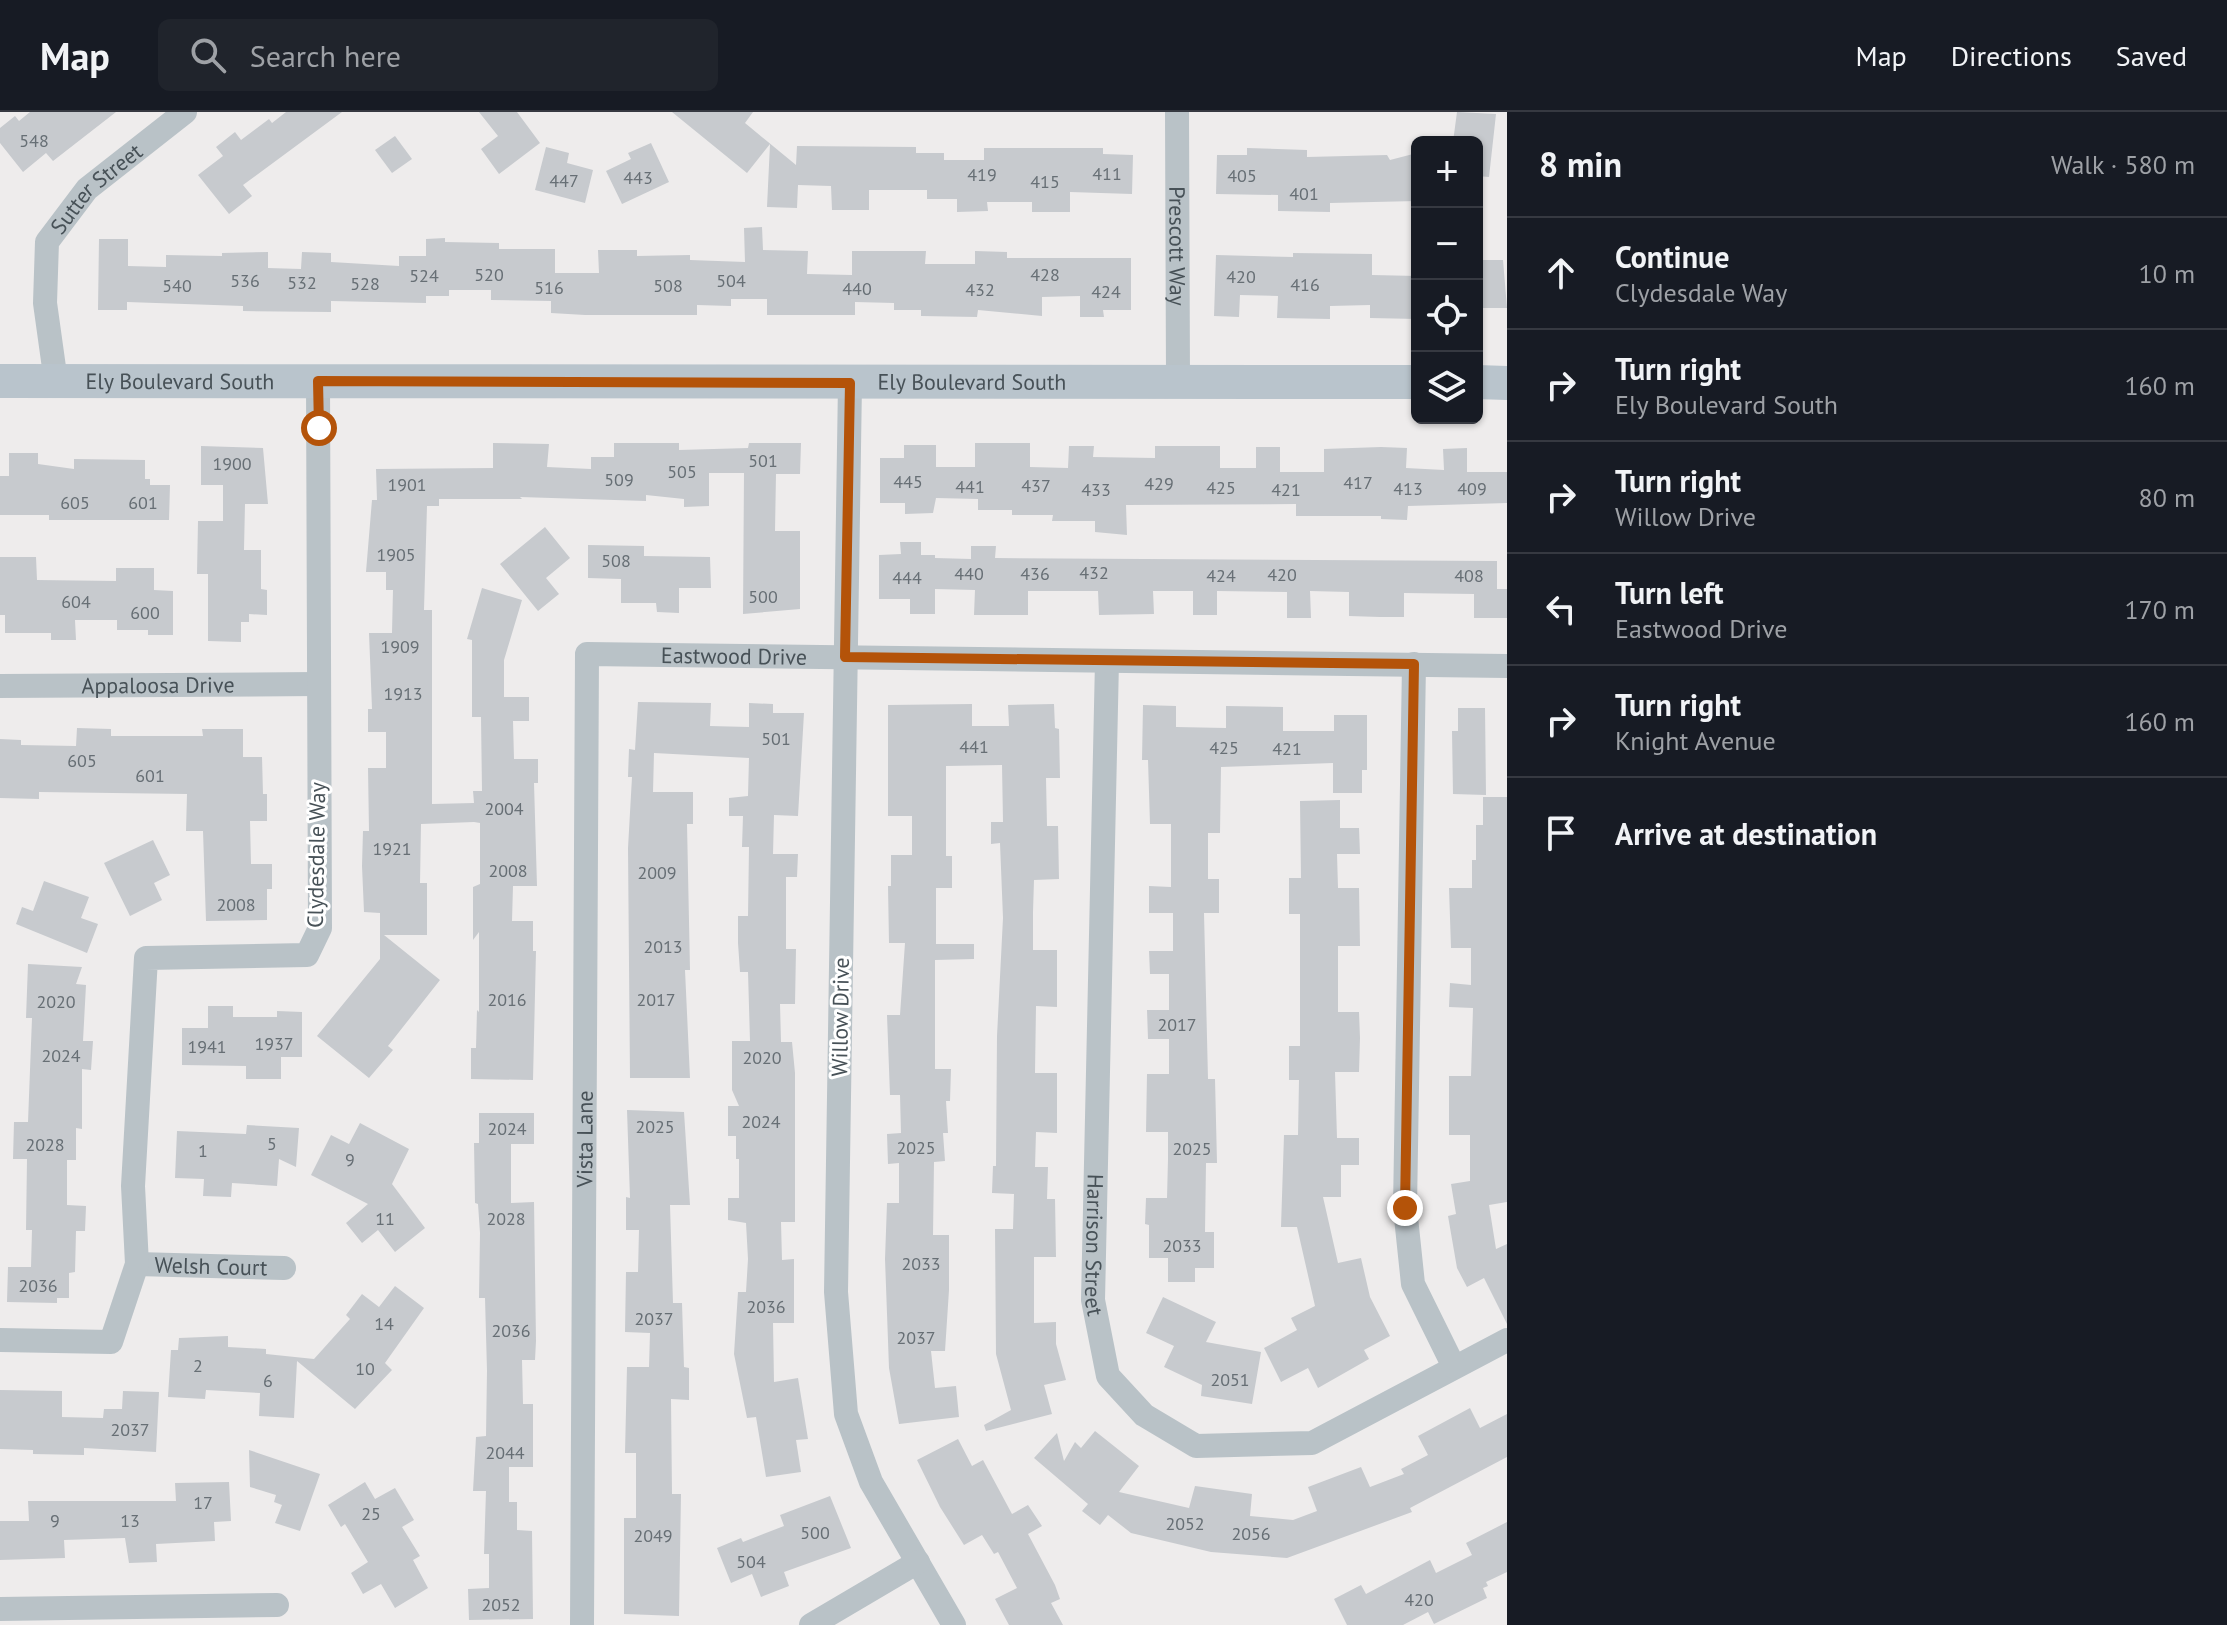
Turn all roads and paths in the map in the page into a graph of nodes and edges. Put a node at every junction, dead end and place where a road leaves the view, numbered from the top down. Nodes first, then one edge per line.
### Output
1 (185, 112) edge
2 (1177, 112) edge
3 (1178, 379) junction
4 (0, 381) edge
5 (318, 381) junction
6 (56, 382) junction
7 (1411, 382) edge
8 (1483, 382) edge
9 (850, 383) junction
10 (1507, 383) edge
11 (587, 654) joint
12 (845, 657) junction
13 (1107, 661) junction
14 (1414, 664) junction
15 (1507, 666) edge
16 (318, 684) junction
17 (0, 686) edge
18 (137, 1264) junction
19 (284, 1268) dead end
20 (0, 1340) edge
21 (1507, 1340) edge
22 (1454, 1367) junction
23 (918, 1562) junction
24 (277, 1605) dead end
25 (0, 1609) edge
26 (582, 1625) edge
27 (811, 1625) edge
28 (954, 1625) edge

1 - 6 street, Sutter Street
2 - 3 street, Prescott Way
3 - 7 main road, Ely Boulevard South
3 - 9 main road, Ely Boulevard South
4 - 6 main road, Ely Boulevard South
5 - 6 main road, Ely Boulevard South
5 - 9 main road, Ely Boulevard South
5 - 16 street, Clydesdale Way
8 - 10 main road
9 - 12 street, Willow Drive
11 - 12 street, Eastwood Drive
11 - 26 street, Vista Lane
12 - 13 street, Eastwood Drive
12 - 23 street, Willow Drive
13 - 14 street, Eastwood Drive
13 - 22 street, Harrison Street
14 - 15 street, Eastwood Drive
14 - 22 street
16 - 17 street, Appaloosa Drive
16 - 18 street, Clydesdale Way
18 - 19 street, Welsh Court
18 - 20 street, Clydesdale Way
21 - 22 street, Harrison Street
23 - 27 street
23 - 28 street, Willow Drive
24 - 25 street

